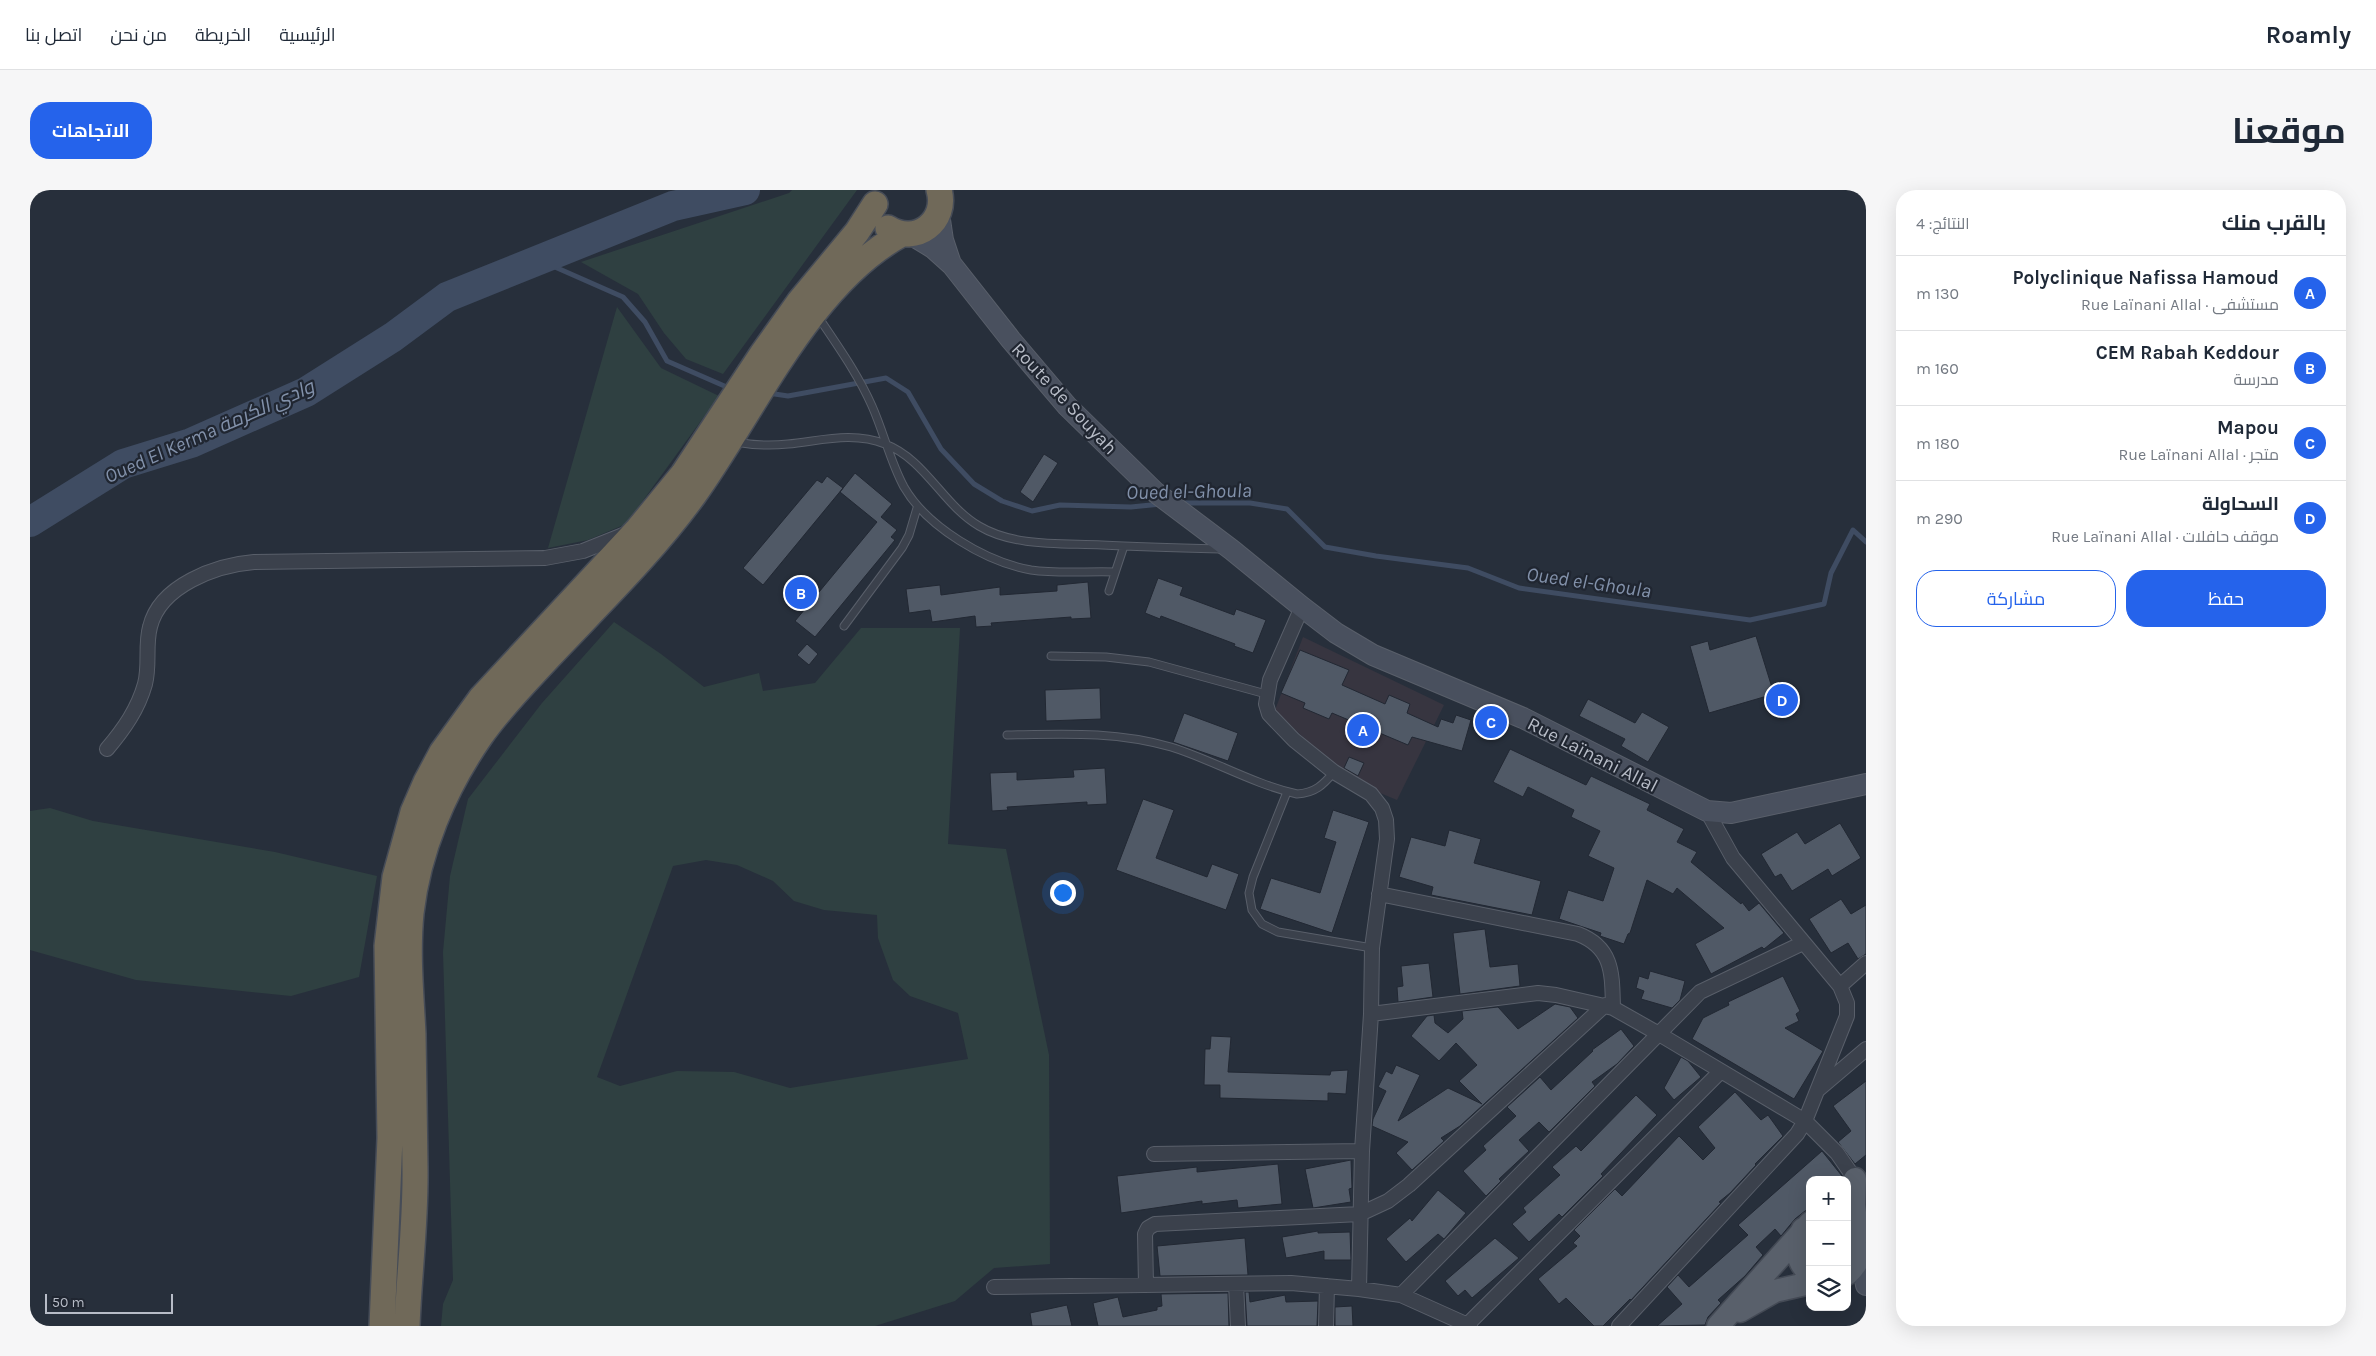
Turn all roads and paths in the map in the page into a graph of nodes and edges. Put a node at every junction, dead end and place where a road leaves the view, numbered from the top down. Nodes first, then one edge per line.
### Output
1 (876, 197) edge
2 (944, 199) edge
3 (906, 234) junction
4 (952, 266) junction
5 (816, 313) junction
6 (769, 360) junction
7 (733, 423) junction
8 (885, 444) junction
9 (917, 508) junction
10 (1190, 519) joint
11 (638, 529) junction
12 (1124, 546) junction
13 (1232, 550) junction
14 (1115, 572) junction
15 (1110, 591) dead end
16 (1302, 607) junction
17 (844, 626) dead end
18 (1051, 656) dead end
19 (1266, 694) junction
20 (1007, 735) dead end
21 (107, 749) dead end
22 (1334, 772) junction
23 (1866, 784) edge
24 (1287, 792) junction
25 (1707, 811) junction
26 (1379, 894) junction
27 (1803, 942) junction
28 (1372, 948) junction
29 (1866, 963) edge
30 (1840, 986) junction
31 (1609, 1006) junction
32 (1371, 1014) junction
33 (1659, 1034) junction
34 (1866, 1049) edge
35 (1721, 1071) junction
36 (1817, 1090) junction
37 (1805, 1121) junction
38 (1362, 1151) junction
39 (1154, 1154) dead end
40 (1856, 1178) edge
41 (1360, 1214) junction
42 (1806, 1226) edge
43 (1806, 1227) edge
44 (1855, 1236) edge
45 (1806, 1269) edge
46 (1851, 1270) edge
47 (1146, 1284) junction
48 (1236, 1284) junction
49 (1806, 1284) edge
50 (1866, 1285) edge
51 (1327, 1286) junction
52 (1851, 1286) edge
53 (994, 1287) dead end
54 (1360, 1289) junction
55 (1866, 1294) edge
56 (1401, 1295) junction
57 (1469, 1325) edge
58 (382, 1326) edge
59 (407, 1326) edge
60 (1238, 1326) edge
61 (1326, 1326) edge
62 (1619, 1326) edge
63 (1718, 1326) edge

1 - 3 highway
1 - 6 highway
2 - 3 highway
2 - 4 main road, Route de Souyah
3 - 4 main road, Route de Souyah
3 - 5 highway
4 - 10 main road, Route de Souyah
5 - 6 highway
5 - 8 lane
6 - 7 highway
7 - 8 lane
7 - 11 highway
7 - 59 highway
8 - 9 lane
8 - 12 lane
9 - 14 lane
9 - 17 lane
10 - 13 main road, Rue Laïnani Allal
11 - 21 street
11 - 58 highway
12 - 13 lane
12 - 14 lane
13 - 16 main road, Rue Laïnani Allal
14 - 15 lane
16 - 19 street
16 - 25 main road, Rue Laïnani Allal
18 - 19 lane
19 - 22 street
20 - 24 lane
22 - 24 lane
22 - 26 street
23 - 25 main road, Rue Laïnani Allal
24 - 28 lane
25 - 27 street
26 - 28 street
26 - 31 street
27 - 30 street
27 - 33 street
28 - 32 street
29 - 30 street
30 - 36 street
31 - 32 street
31 - 33 street
31 - 41 street
32 - 38 street
33 - 35 street
33 - 56 street
34 - 36 street
35 - 37 street
35 - 57 street
36 - 37 street
37 - 40 street
37 - 62 street
38 - 39 street
38 - 41 street
40 - 44 main road
41 - 47 street
41 - 54 street
42 - 63 main road
43 - 45 main road
44 - 46 main road
44 - 50 main road
47 - 48 street
47 - 53 street
48 - 51 street
48 - 60 street
49 - 63 main road
51 - 54 street
51 - 61 street
52 - 55 main road
54 - 56 street
56 - 57 street

